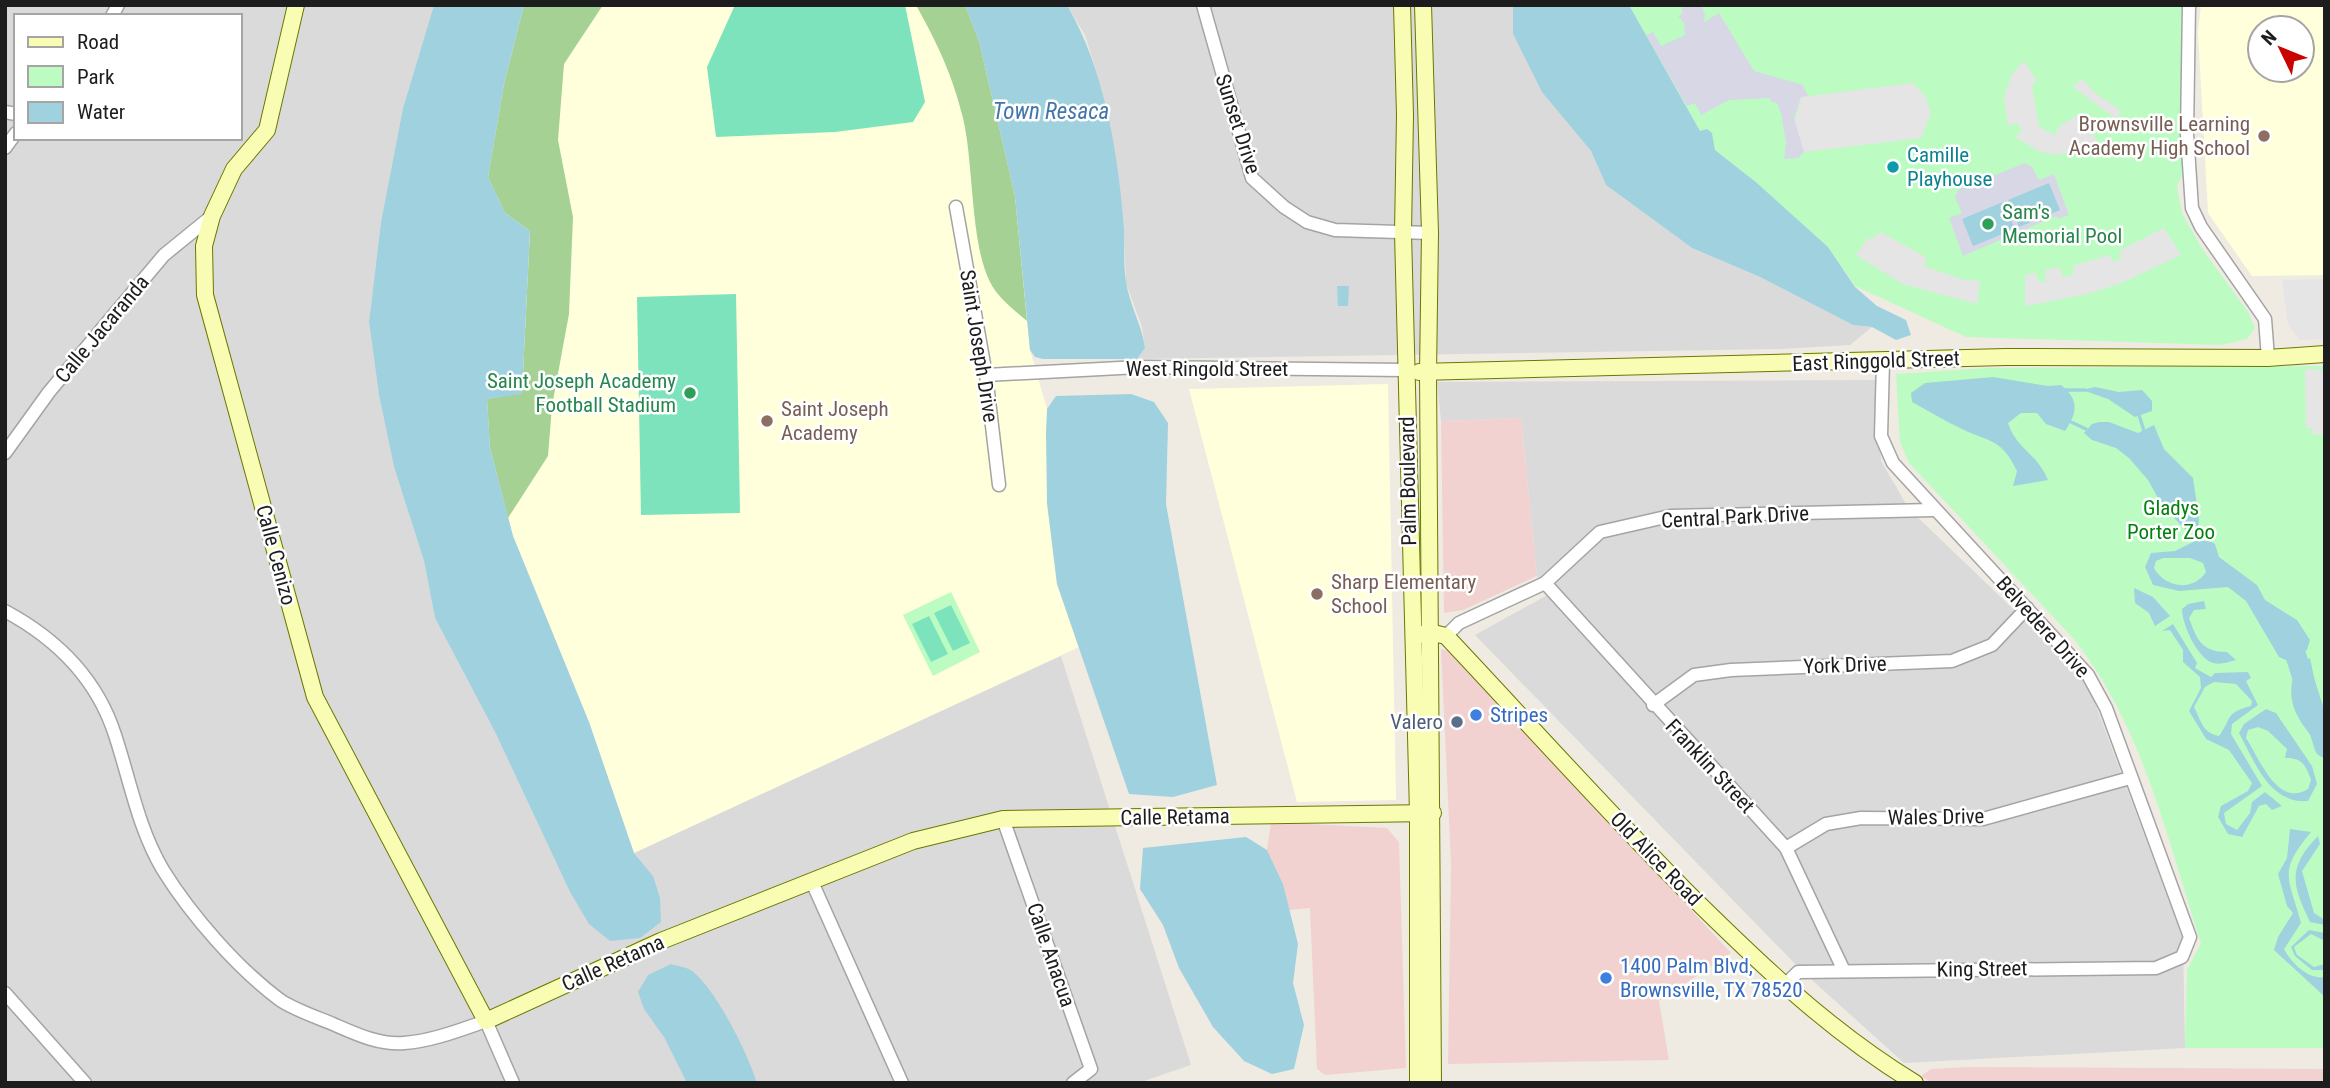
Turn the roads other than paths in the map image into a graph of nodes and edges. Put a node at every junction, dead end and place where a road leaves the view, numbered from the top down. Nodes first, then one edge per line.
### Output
1 (296, 5) edge
2 (1203, 5) edge
3 (1402, 5) edge
4 (1423, 5) edge
5 (2189, 5) edge
6 (956, 207) dead end
7 (212, 216) junction
8 (1403, 233) junction
9 (1430, 233) junction
10 (2325, 354) edge
11 (2269, 358) junction
12 (1883, 361) junction
13 (1406, 370) junction
14 (1428, 373) junction
15 (986, 375) junction
16 (5, 453) edge
17 (999, 485) dead end
18 (1933, 510) junction
19 (1545, 583) junction
20 (2027, 608) junction
21 (5, 611) edge
22 (1429, 632) junction
23 (1446, 636) junction
24 (1411, 638) junction
25 (1653, 705) junction
26 (2130, 778) junction
27 (1426, 813) junction
28 (1003, 819) junction
29 (1786, 848) junction
30 (812, 882) junction
31 (2182, 957) joint
32 (1844, 971) junction
33 (1785, 985) junction
34 (5, 993) edge
35 (486, 1021) junction
36 (85, 1083) edge
37 (513, 1083) edge
38 (902, 1083) edge
39 (1073, 1083) edge
40 (1418, 1083) edge
41 (1433, 1083) edge
42 (1915, 1083) edge

1 - 7 street, Calle Cenizo
2 - 8 street, Sunset Drive
3 - 8 street, Palm Boulevard
4 - 9 street, Palm Boulevard
5 - 11 street
6 - 15 street, Saint Joseph Drive
7 - 16 street, Calle Jacaranda
7 - 35 street, Calle Cenizo
8 - 9 street, Sunset Drive
8 - 13 street, Palm Boulevard
9 - 14 street, Palm Boulevard
10 - 11 street, East Ringgold Street
11 - 12 street, East Ringgold Street
12 - 14 street, East Ringgold Street
12 - 18 street, Belvedere Drive
13 - 14 street, West Ringold Street
13 - 15 street, West Ringold Street
13 - 24 street, Palm Boulevard
14 - 22 street, Palm Boulevard
15 - 17 street, Saint Joseph Drive
18 - 19 street, Central Park Drive
18 - 20 street, Belvedere Drive
19 - 23 street, Central Park Drive
19 - 25 street, Franklin Street
20 - 25 street, York Drive
20 - 26 street, Belvedere Drive
21 - 35 street, Calle Retama
22 - 23 street
22 - 24 street
22 - 27 street, Palm Boulevard
23 - 33 street, Old Alice Road
24 - 27 street, Palm Boulevard
25 - 29 street, Franklin Street
26 - 29 street, Wales Drive
26 - 31 street, Belvedere Drive
27 - 28 street, Calle Retama
27 - 40 street, Palm Boulevard
27 - 41 street, Palm Boulevard
28 - 30 street, Calle Retama
28 - 39 street, Calle Anacua
29 - 32 street, Franklin Street
30 - 35 street, Calle Retama
30 - 38 street
31 - 32 street, King Street
32 - 33 street, King Street
33 - 42 street, Old Alice Road
34 - 36 street
35 - 37 street, Calle Cenizo

